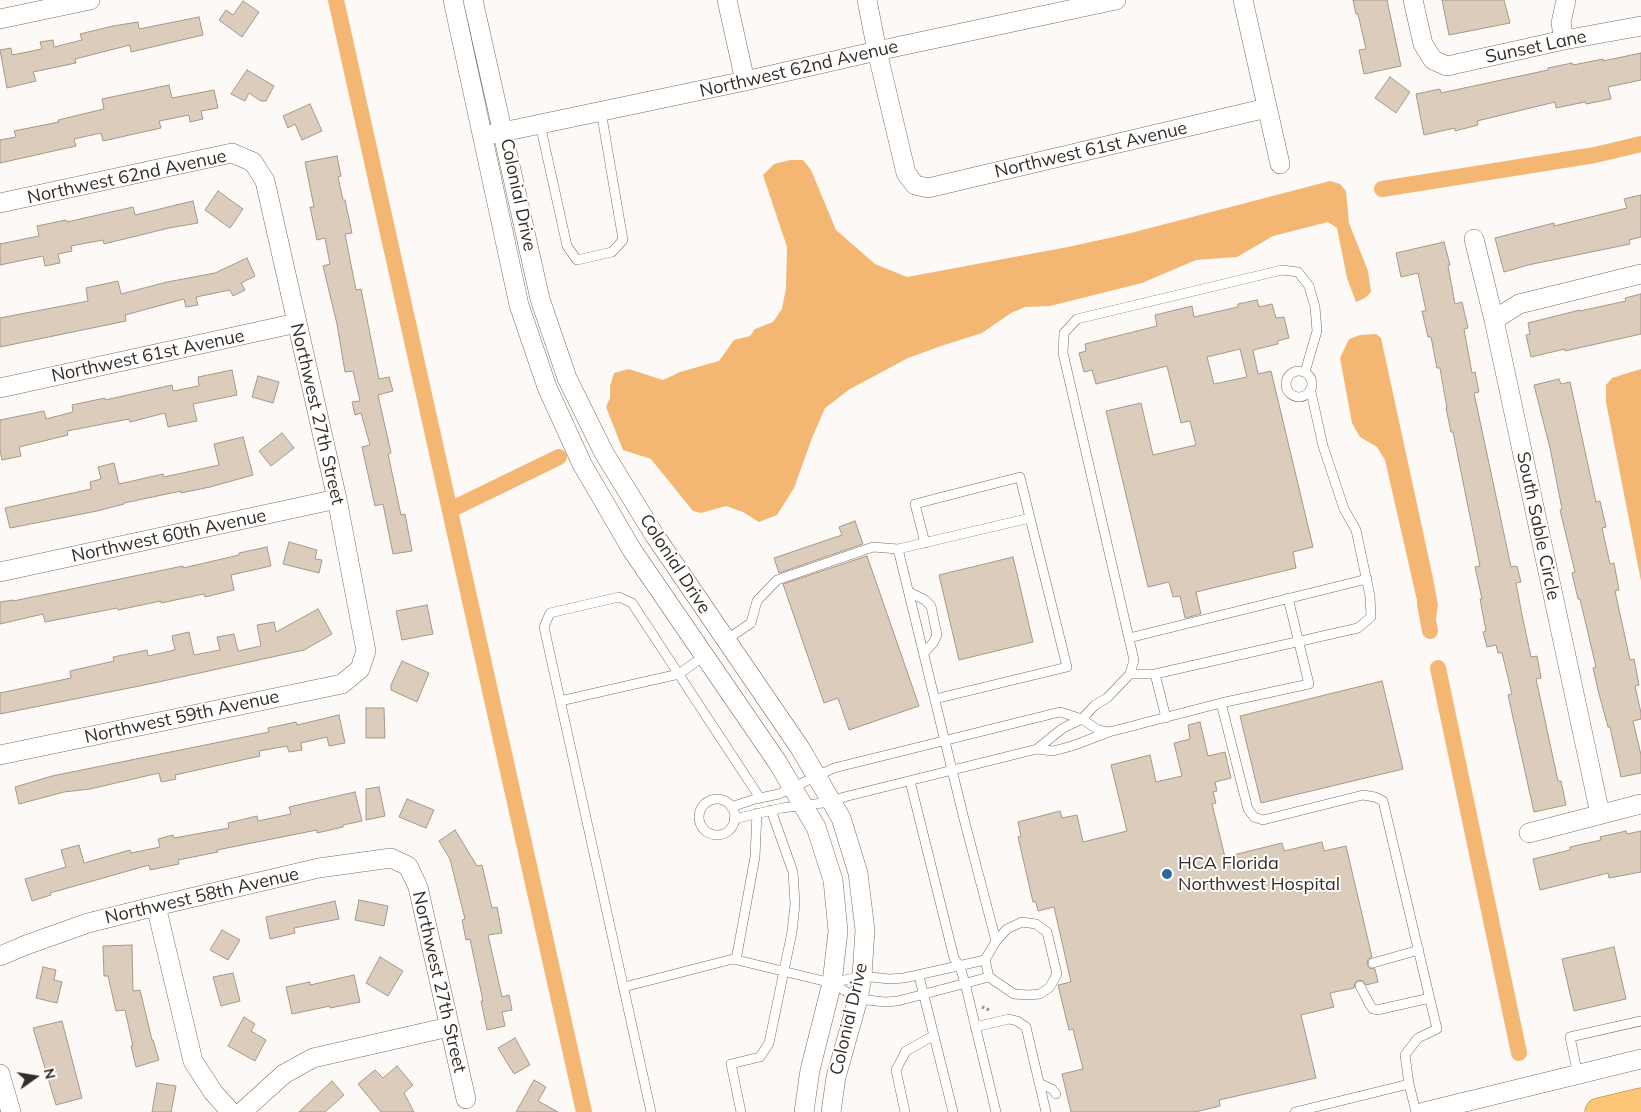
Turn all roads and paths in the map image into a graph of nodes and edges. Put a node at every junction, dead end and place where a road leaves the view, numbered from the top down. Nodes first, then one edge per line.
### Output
1 (90, 0) edge
2 (474, 0) edge
3 (727, 0) edge
4 (867, 0) edge
5 (1116, 0) edge
6 (1243, 0) edge
7 (1413, 0) edge
8 (1566, 0) edge
9 (458, 1) edge
10 (0, 19) edge
11 (1641, 26) edge
12 (1564, 40) junction
13 (877, 51) junction
14 (745, 81) junction
15 (1267, 108) junction
16 (602, 111) junction
17 (540, 124) junction
18 (504, 132) junction
19 (482, 136) junction
20 (253, 162) joint
21 (1280, 164) dead end
22 (0, 203) edge
23 (1474, 239) dead end
24 (1641, 274) edge
25 (1494, 320) junction
26 (297, 323) junction
27 (1305, 372) junction
28 (0, 388) edge
29 (1310, 392) junction
30 (604, 453) junction
31 (582, 464) junction
32 (337, 499) junction
33 (1030, 518) junction
34 (655, 536) junction
35 (925, 543) junction
36 (898, 549) junction
37 (632, 550) junction
38 (0, 572) edge
39 (1367, 579) junction
40 (909, 592) junction
41 (1288, 598) junction
42 (1129, 638) junction
43 (726, 640) junction
44 (1299, 641) junction
45 (924, 653) junction
46 (704, 656) junction
47 (360, 669) joint
48 (679, 674) junction
49 (1130, 674) junction
50 (1155, 674) junction
51 (935, 699) junction
52 (560, 701) junction
53 (1221, 703) junction
54 (1166, 718) junction
55 (1082, 720) junction
56 (1109, 732) junction
57 (946, 742) junction
58 (1037, 749) junction
59 (0, 755) edge
60 (953, 770) junction
61 (816, 776) junction
62 (910, 781) junction
63 (793, 788) junction
64 (760, 798) junction
65 (831, 802) junction
66 (1641, 804) edge
67 (731, 806) junction
68 (804, 806) junction
69 (772, 810) junction
70 (757, 813) junction
71 (1600, 814) junction
72 (734, 818) junction
73 (1529, 833) dead end
74 (408, 866) joint
75 (156, 906) junction
76 (996, 941) junction
77 (1419, 950) junction
78 (0, 956) edge
79 (736, 960) junction
80 (986, 960) junction
81 (1373, 963) dead end
82 (960, 967) junction
83 (784, 971) junction
84 (862, 976) junction
85 (919, 976) junction
86 (989, 977) junction
87 (832, 983) junction
88 (965, 983) junction
89 (1360, 986) dead end
90 (624, 988) junction
91 (922, 994) junction
92 (1430, 998) junction
93 (858, 999) junction
94 (1641, 1021) edge
95 (449, 1026) junction
96 (975, 1027) junction
97 (933, 1036) junction
98 (1641, 1060) edge
99 (0, 1074) edge
100 (1578, 1075) junction
101 (1039, 1083) junction
102 (1409, 1084) junction
103 (1056, 1094) dead end
104 (466, 1099) dead end
105 (1641, 1102) edge
106 (11, 1112) edge
107 (231, 1112) edge
108 (242, 1112) edge
109 (651, 1112) edge
110 (741, 1112) edge
111 (804, 1112) edge
112 (831, 1112) edge
113 (905, 1112) edge
114 (953, 1112) edge
115 (996, 1112) edge
116 (1046, 1112) edge
117 (1295, 1112) edge
118 (1416, 1112) edge
119 (1424, 1112) edge
120 (1599, 1112) edge

1 - 10 street
2 - 18 street, Colonial Drive
3 - 14 street
4 - 13 street
5 - 13 street, Northwest 62nd Avenue
6 - 15 street
7 - 12 street, Sunset Lane
8 - 12 street
9 - 19 street, Colonial Drive
11 - 12 street, Sunset Lane
13 - 14 street, Northwest 62nd Avenue
13 - 15 street, Northwest 61st Avenue
14 - 16 street, Northwest 62nd Avenue
15 - 21 street
16 - 17 street, Northwest 62nd Avenue
16 - 17 lane
17 - 18 street, Northwest 62nd Avenue
18 - 19 street, Northwest 62nd Avenue
18 - 30 street, Colonial Drive
19 - 31 street, Colonial Drive
20 - 22 street, Northwest 62nd Avenue
20 - 26 street, Northwest 27th Street
23 - 25 street, South Sable Circle
24 - 25 street
25 - 71 street, South Sable Circle
26 - 28 street, Northwest 61st Avenue
26 - 32 street, Northwest 27th Street
27 - 29 lane
27 - 29 lane
27 - 42 lane
29 - 39 lane
30 - 31 street
30 - 34 street, Colonial Drive
31 - 37 street, Colonial Drive
32 - 38 street, Northwest 60th Avenue
32 - 47 street, Northwest 27th Street
33 - 35 lane
33 - 35 lane
33 - 51 lane
34 - 37 street
34 - 43 street, Colonial Drive
35 - 36 lane
36 - 40 lane
36 - 43 lane
37 - 46 street, Colonial Drive
39 - 41 lane
39 - 44 lane
40 - 45 lane
40 - 45 lane
41 - 42 lane
41 - 44 lane
42 - 49 lane
43 - 46 street
43 - 61 street, Colonial Drive
44 - 50 lane
44 - 53 lane
45 - 51 lane
46 - 48 lane
46 - 63 street, Colonial Drive
47 - 59 street, Northwest 59th Avenue
48 - 52 lane
48 - 52 lane
48 - 64 lane
49 - 50 lane
49 - 55 lane
50 - 54 lane
51 - 57 lane
52 - 90 lane
53 - 54 lane
53 - 77 lane
54 - 56 lane
55 - 56 lane
55 - 57 lane
55 - 58 lane
56 - 58 lane
57 - 60 lane
57 - 61 lane
58 - 60 lane
60 - 62 lane
60 - 76 lane
61 - 63 lane
61 - 65 street, Colonial Drive
62 - 65 lane
62 - 82 lane
63 - 64 lane
63 - 68 street, Colonial Drive
64 - 67 lane
65 - 68 lane
65 - 84 street, Colonial Drive
66 - 71 street
67 - 72 lane
67 - 72 lane
68 - 69 lane
68 - 87 street, Colonial Drive
69 - 70 lane
69 - 83 lane
70 - 72 lane
70 - 79 lane
71 - 73 street
74 - 75 street, Northwest 58th Avenue
74 - 95 street, Northwest 27th Street
75 - 78 street, Northwest 58th Avenue
75 - 107 street
76 - 80 lane
76 - 86 lane
77 - 81 lane
77 - 92 lane
79 - 83 lane
79 - 90 lane
80 - 82 lane
80 - 86 lane
82 - 85 lane
82 - 88 lane
83 - 87 lane
83 - 110 lane
84 - 85 lane
84 - 87 lane
84 - 93 street, Colonial Drive
85 - 91 lane
86 - 88 lane
87 - 93 lane
87 - 111 street, Colonial Drive
88 - 91 lane
88 - 96 lane
89 - 92 lane
90 - 109 lane
91 - 93 lane
91 - 97 lane
92 - 102 lane
93 - 112 street, Colonial Drive
94 - 100 lane
95 - 104 street, Northwest 27th Street
95 - 108 street
96 - 101 lane
96 - 115 lane
97 - 113 lane
97 - 114 lane
98 - 100 street
99 - 106 street
100 - 119 street
101 - 103 lane
101 - 116 lane
102 - 117 lane
102 - 118 lane
105 - 120 main road

